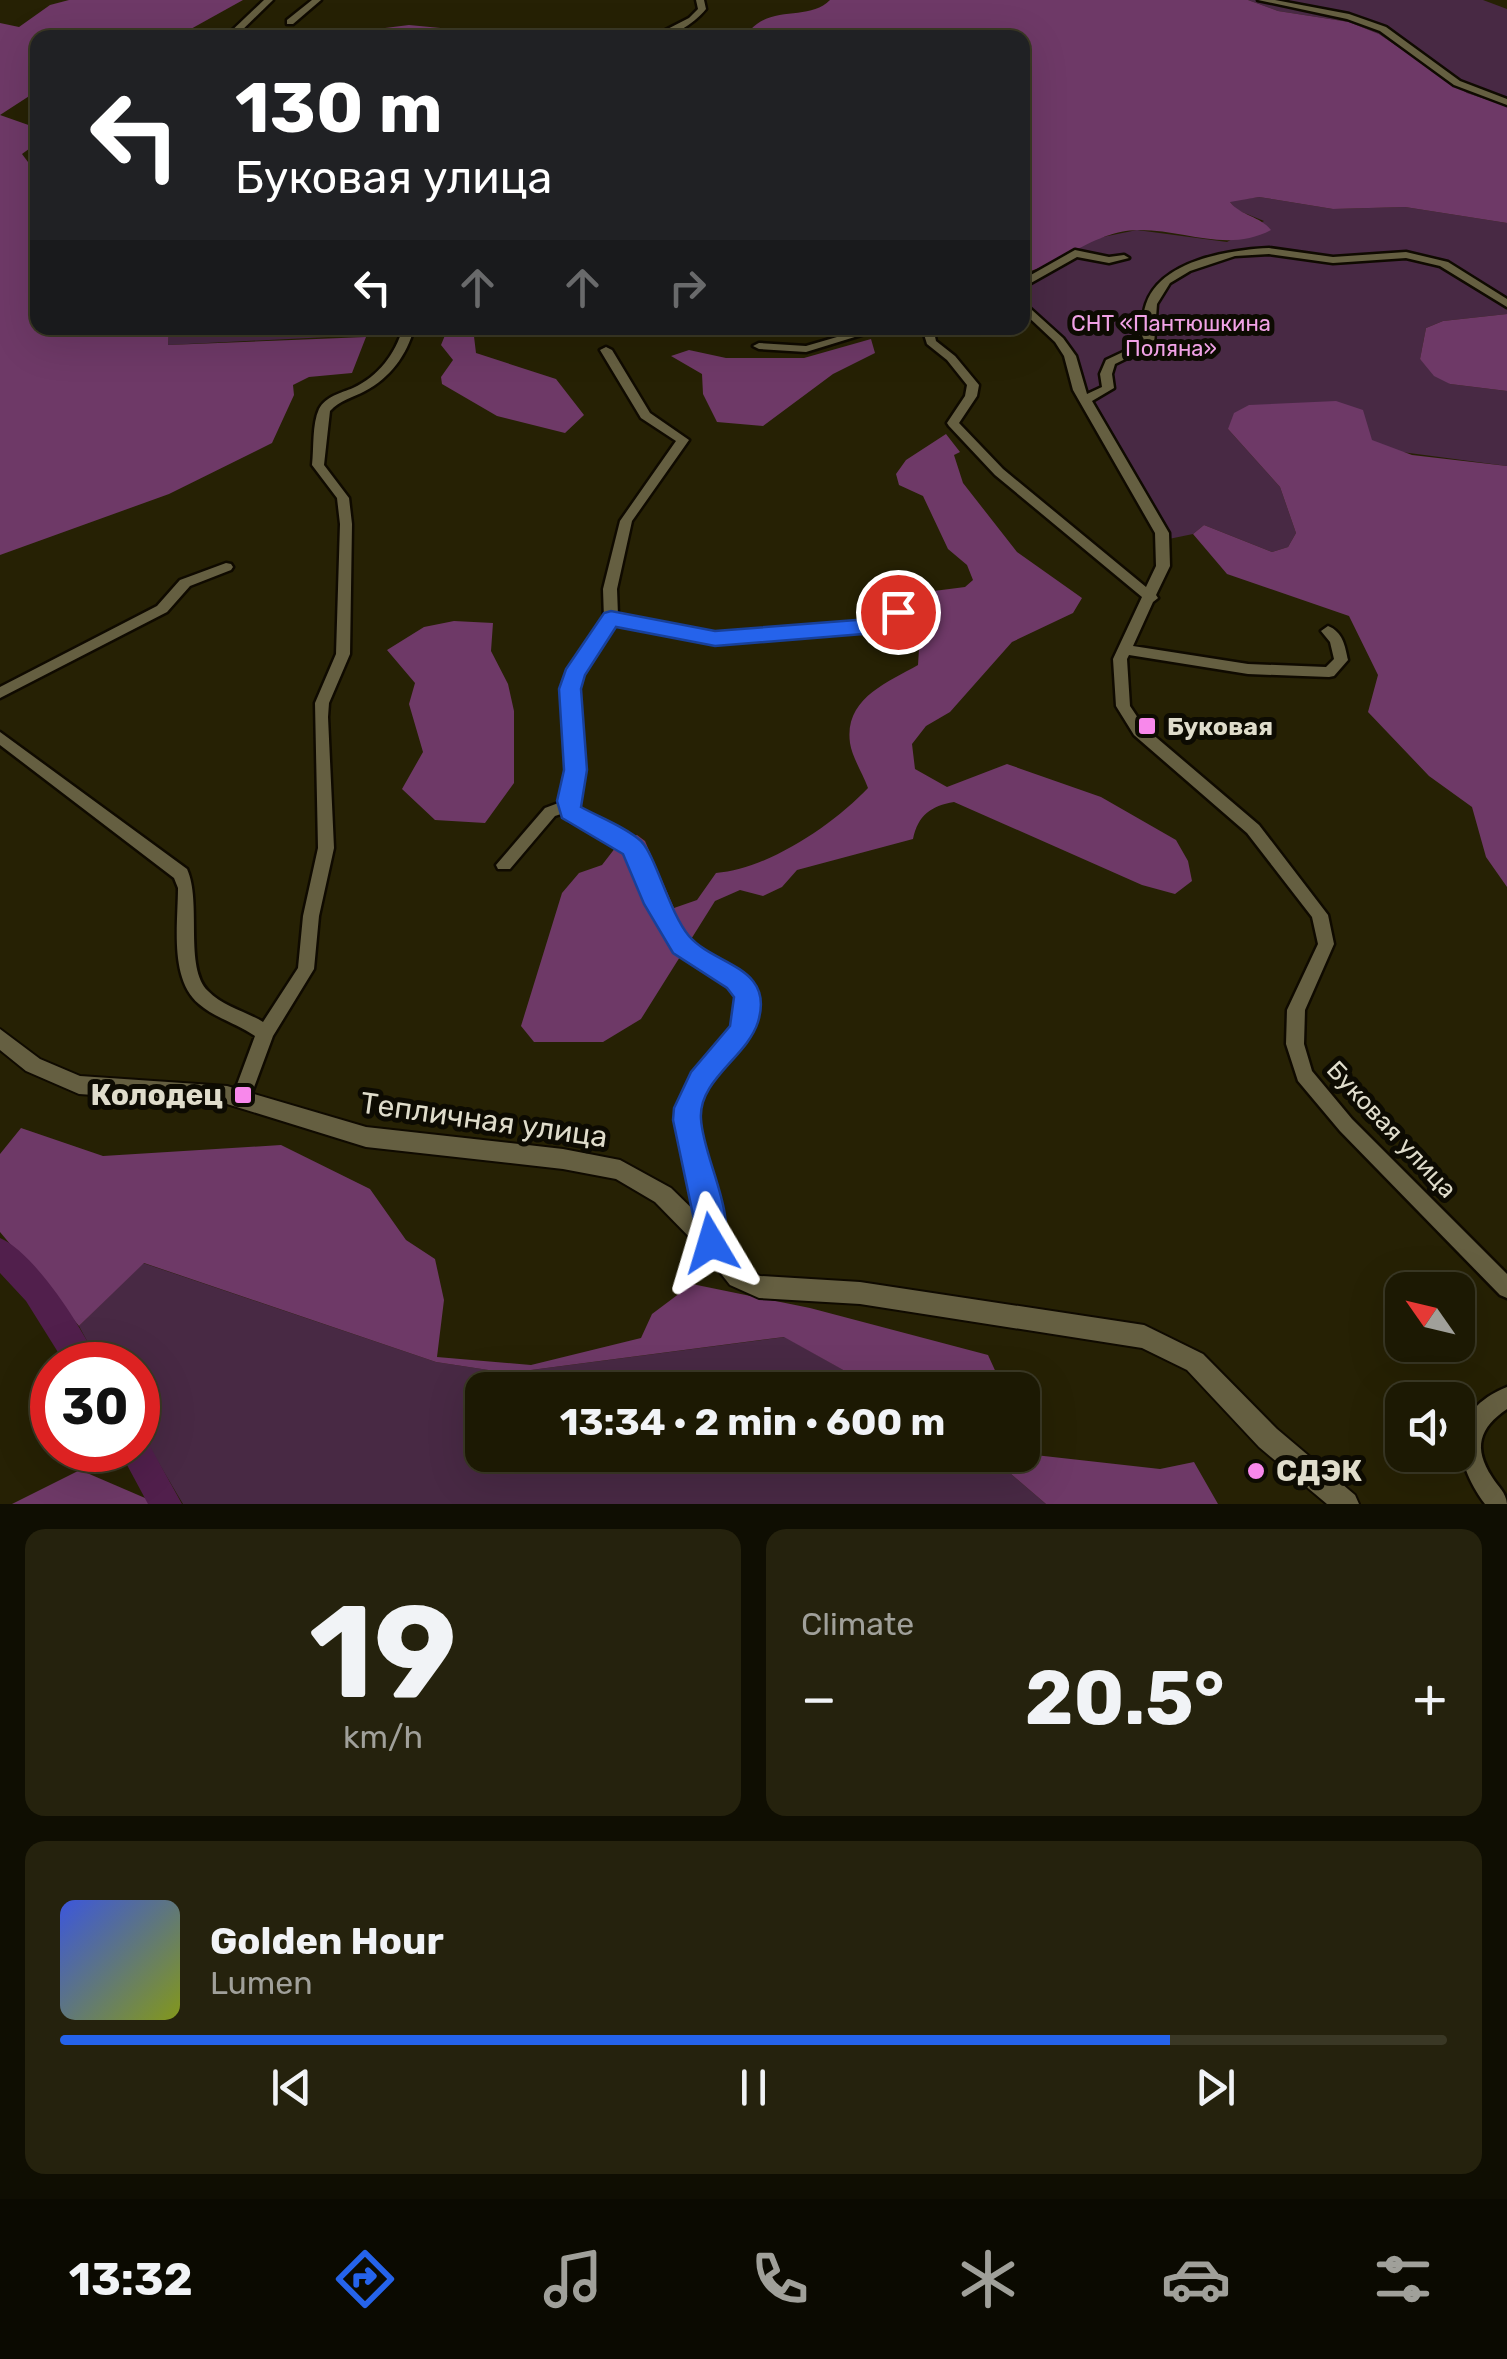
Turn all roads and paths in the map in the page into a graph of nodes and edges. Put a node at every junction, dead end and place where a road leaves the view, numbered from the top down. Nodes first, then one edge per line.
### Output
1 (269, 0) edge
2 (317, 0) edge
3 (700, 0) edge
4 (1262, 0) edge
5 (290, 22) dead end
6 (232, 30) edge
7 (671, 30) edge
8 (1507, 102) edge
9 (1124, 258) dead end
10 (1030, 280) edge
11 (1507, 304) edge
12 (1030, 312) edge
13 (406, 335) edge
14 (854, 335) edge
15 (929, 335) edge
16 (759, 346) dead end
17 (606, 350) dead end
18 (1087, 400) junction
19 (226, 568) dead end
20 (1151, 598) junction
21 (898, 612) dead end
22 (611, 618) junction
23 (1328, 630) dead end
24 (1124, 649) junction
25 (0, 692) edge
26 (0, 737) edge
27 (568, 806) junction
28 (504, 865) dead end
29 (265, 1033) junction
30 (0, 1038) edge
31 (241, 1098) junction
32 (711, 1243) junction
33 (1507, 1288) edge
34 (1507, 1397) edge
35 (1346, 1504) edge
36 (1499, 1504) edge

1 - 6 street
2 - 5 street
3 - 7 street
4 - 8 street
9 - 10 street
11 - 18 street
12 - 18 street, Буковая улица
13 - 29 street
14 - 16 street
15 - 20 street
17 - 22 street
18 - 20 street, Буковая улица
19 - 25 street
20 - 24 street, Буковая улица
21 - 22 street
22 - 27 street
23 - 24 street
24 - 33 street, Буковая улица
26 - 29 street
27 - 28 street
27 - 32 street
29 - 31 street
30 - 31 street, Тепличная улица
31 - 32 street, Тепличная улица
32 - 35 street, Тепличная улица
34 - 36 street

